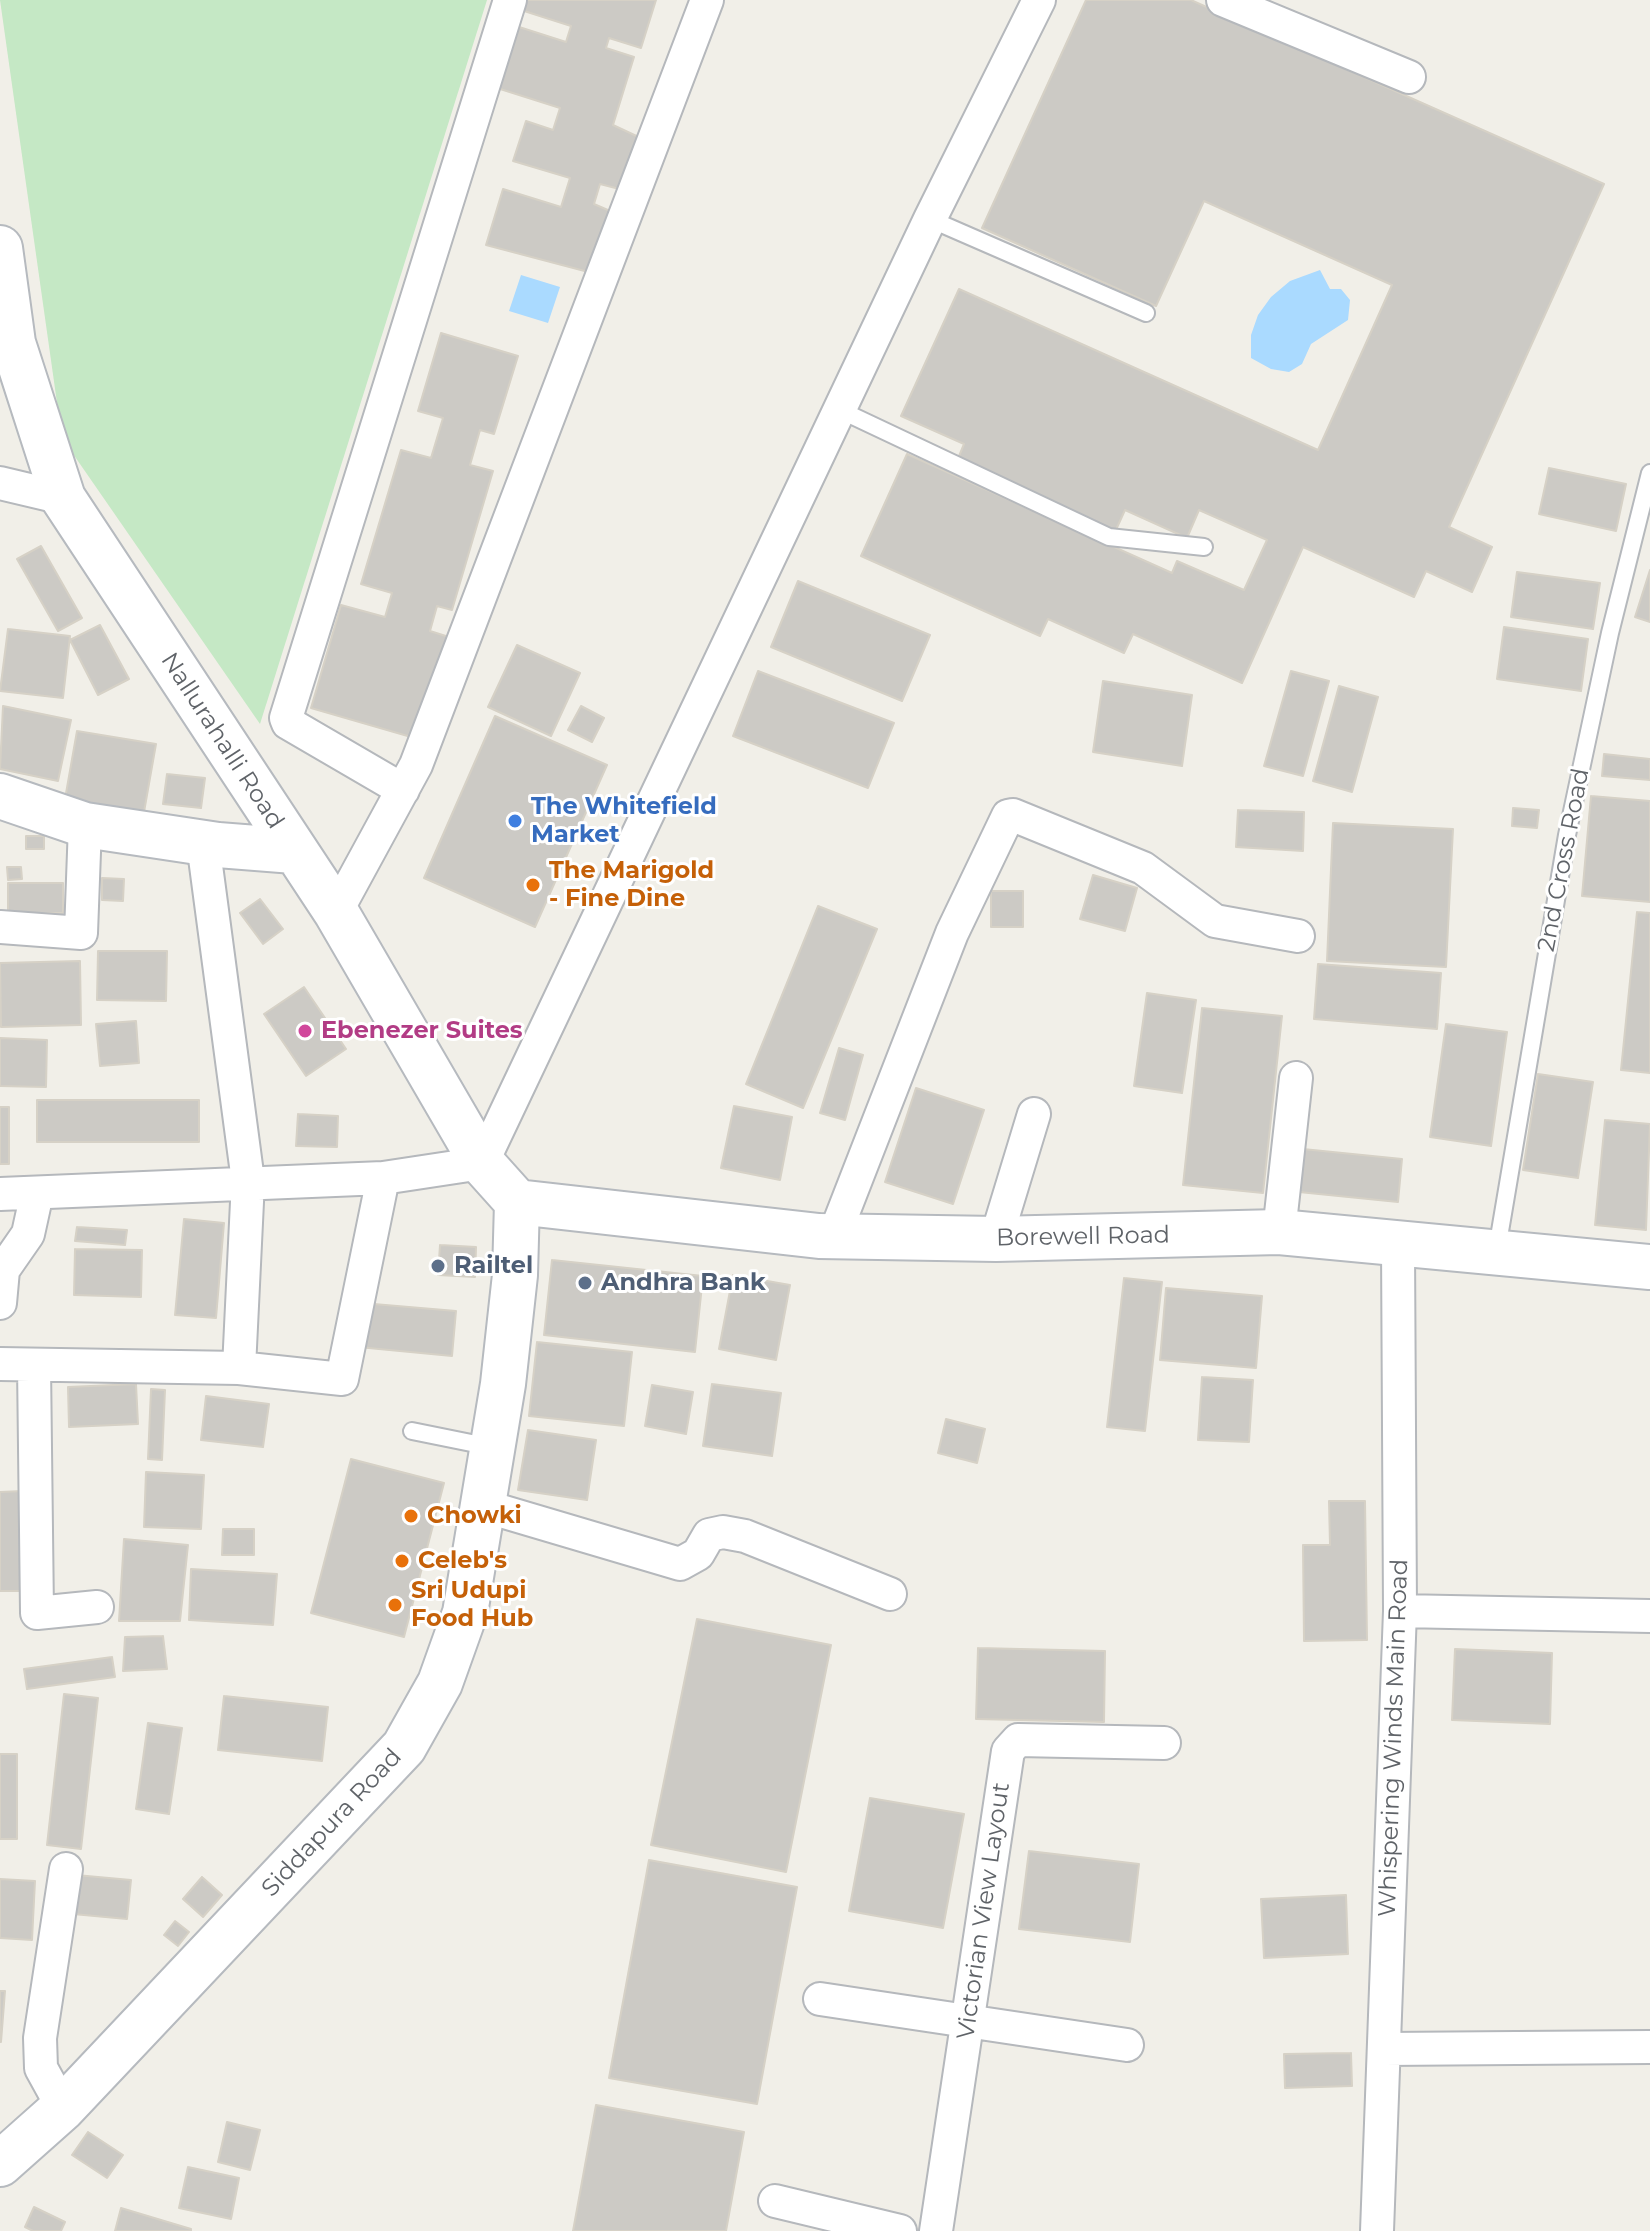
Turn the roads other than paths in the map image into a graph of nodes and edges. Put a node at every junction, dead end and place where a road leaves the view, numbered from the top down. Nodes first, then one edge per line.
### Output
1 (510, 0) edge
2 (707, 0) edge
3 (1039, 0) edge
4 (1223, 0) edge
5 (1409, 77) dead end
6 (930, 219) junction
7 (0, 248) edge
8 (1146, 313) dead end
9 (6, 343) edge
10 (840, 410) junction
11 (1650, 473) edge
12 (0, 483) edge
13 (63, 498) junction
14 (1204, 547) dead end
15 (403, 790) junction
16 (0, 796) edge
17 (85, 825) junction
18 (203, 843) junction
19 (294, 851) junction
20 (336, 912) junction
21 (0, 927) edge
22 (1298, 936) dead end
23 (1296, 1078) dead end
24 (1034, 1114) dead end
25 (482, 1163) junction
26 (383, 1178) junction
27 (248, 1181) junction
28 (37, 1193) junction
29 (0, 1194) edge
30 (517, 1202) junction
31 (1279, 1232) junction
32 (834, 1236) junction
33 (996, 1239) junction
34 (1398, 1245) junction
35 (1496, 1251) junction
36 (1650, 1267) edge
37 (0, 1303) edge
38 (0, 1364) edge
39 (34, 1365) junction
40 (239, 1368) junction
41 (412, 1431) dead end
42 (493, 1447) junction
43 (484, 1506) junction
44 (890, 1594) dead end
45 (97, 1607) dead end
46 (1400, 1611) junction
47 (1650, 1616) edge
48 (1164, 1743) dead end
49 (66, 1869) dead end
50 (820, 1999) dead end
51 (968, 2019) junction
52 (1127, 2045) dead end
53 (1650, 2047) edge
54 (1384, 2049) junction
55 (63, 2108) junction
56 (0, 2164) edge
57 (775, 2201) dead end
58 (941, 2230) edge
59 (900, 2231) edge
60 (1377, 2231) edge

1 - 15 street
2 - 15 street
3 - 6 street
4 - 5 street
6 - 8 lane
6 - 10 street
7 - 9 street, Nallurahalli Road
9 - 13 street, Nallurahalli Road
10 - 14 lane
10 - 25 street
11 - 35 lane, 2nd Cross Road
12 - 13 street
13 - 19 street, Nallurahalli Road
15 - 20 street
16 - 17 street
17 - 18 street
17 - 21 street
18 - 19 street
18 - 27 street
19 - 20 street, Nallurahalli Road
20 - 25 street, Nallurahalli Road
22 - 32 street
23 - 31 street
24 - 33 street
25 - 26 street
25 - 30 street, Nallurahalli Road
26 - 27 street
26 - 40 street
27 - 28 street
27 - 40 street
28 - 29 street
28 - 37 street
30 - 32 street, Borewell Road
30 - 42 street, Siddapura Road
31 - 33 street, Borewell Road
31 - 34 street, Borewell Road
32 - 33 street, Borewell Road
34 - 35 street, Borewell Road
34 - 46 street, Whispering Winds Main Road
35 - 36 street, Borewell Road
38 - 39 street
39 - 40 street
39 - 45 street
41 - 42 lane
42 - 43 street, Siddapura Road
43 - 44 street
43 - 55 street, Siddapura Road
46 - 47 street
46 - 54 street, Whispering Winds Main Road
48 - 51 street, Victorian View Layout
49 - 55 street
50 - 51 street
51 - 52 street
51 - 58 street, Victorian View Layout
53 - 54 street
54 - 60 street, Whispering Winds Main Road
55 - 56 street, Siddapura Road
57 - 59 street

